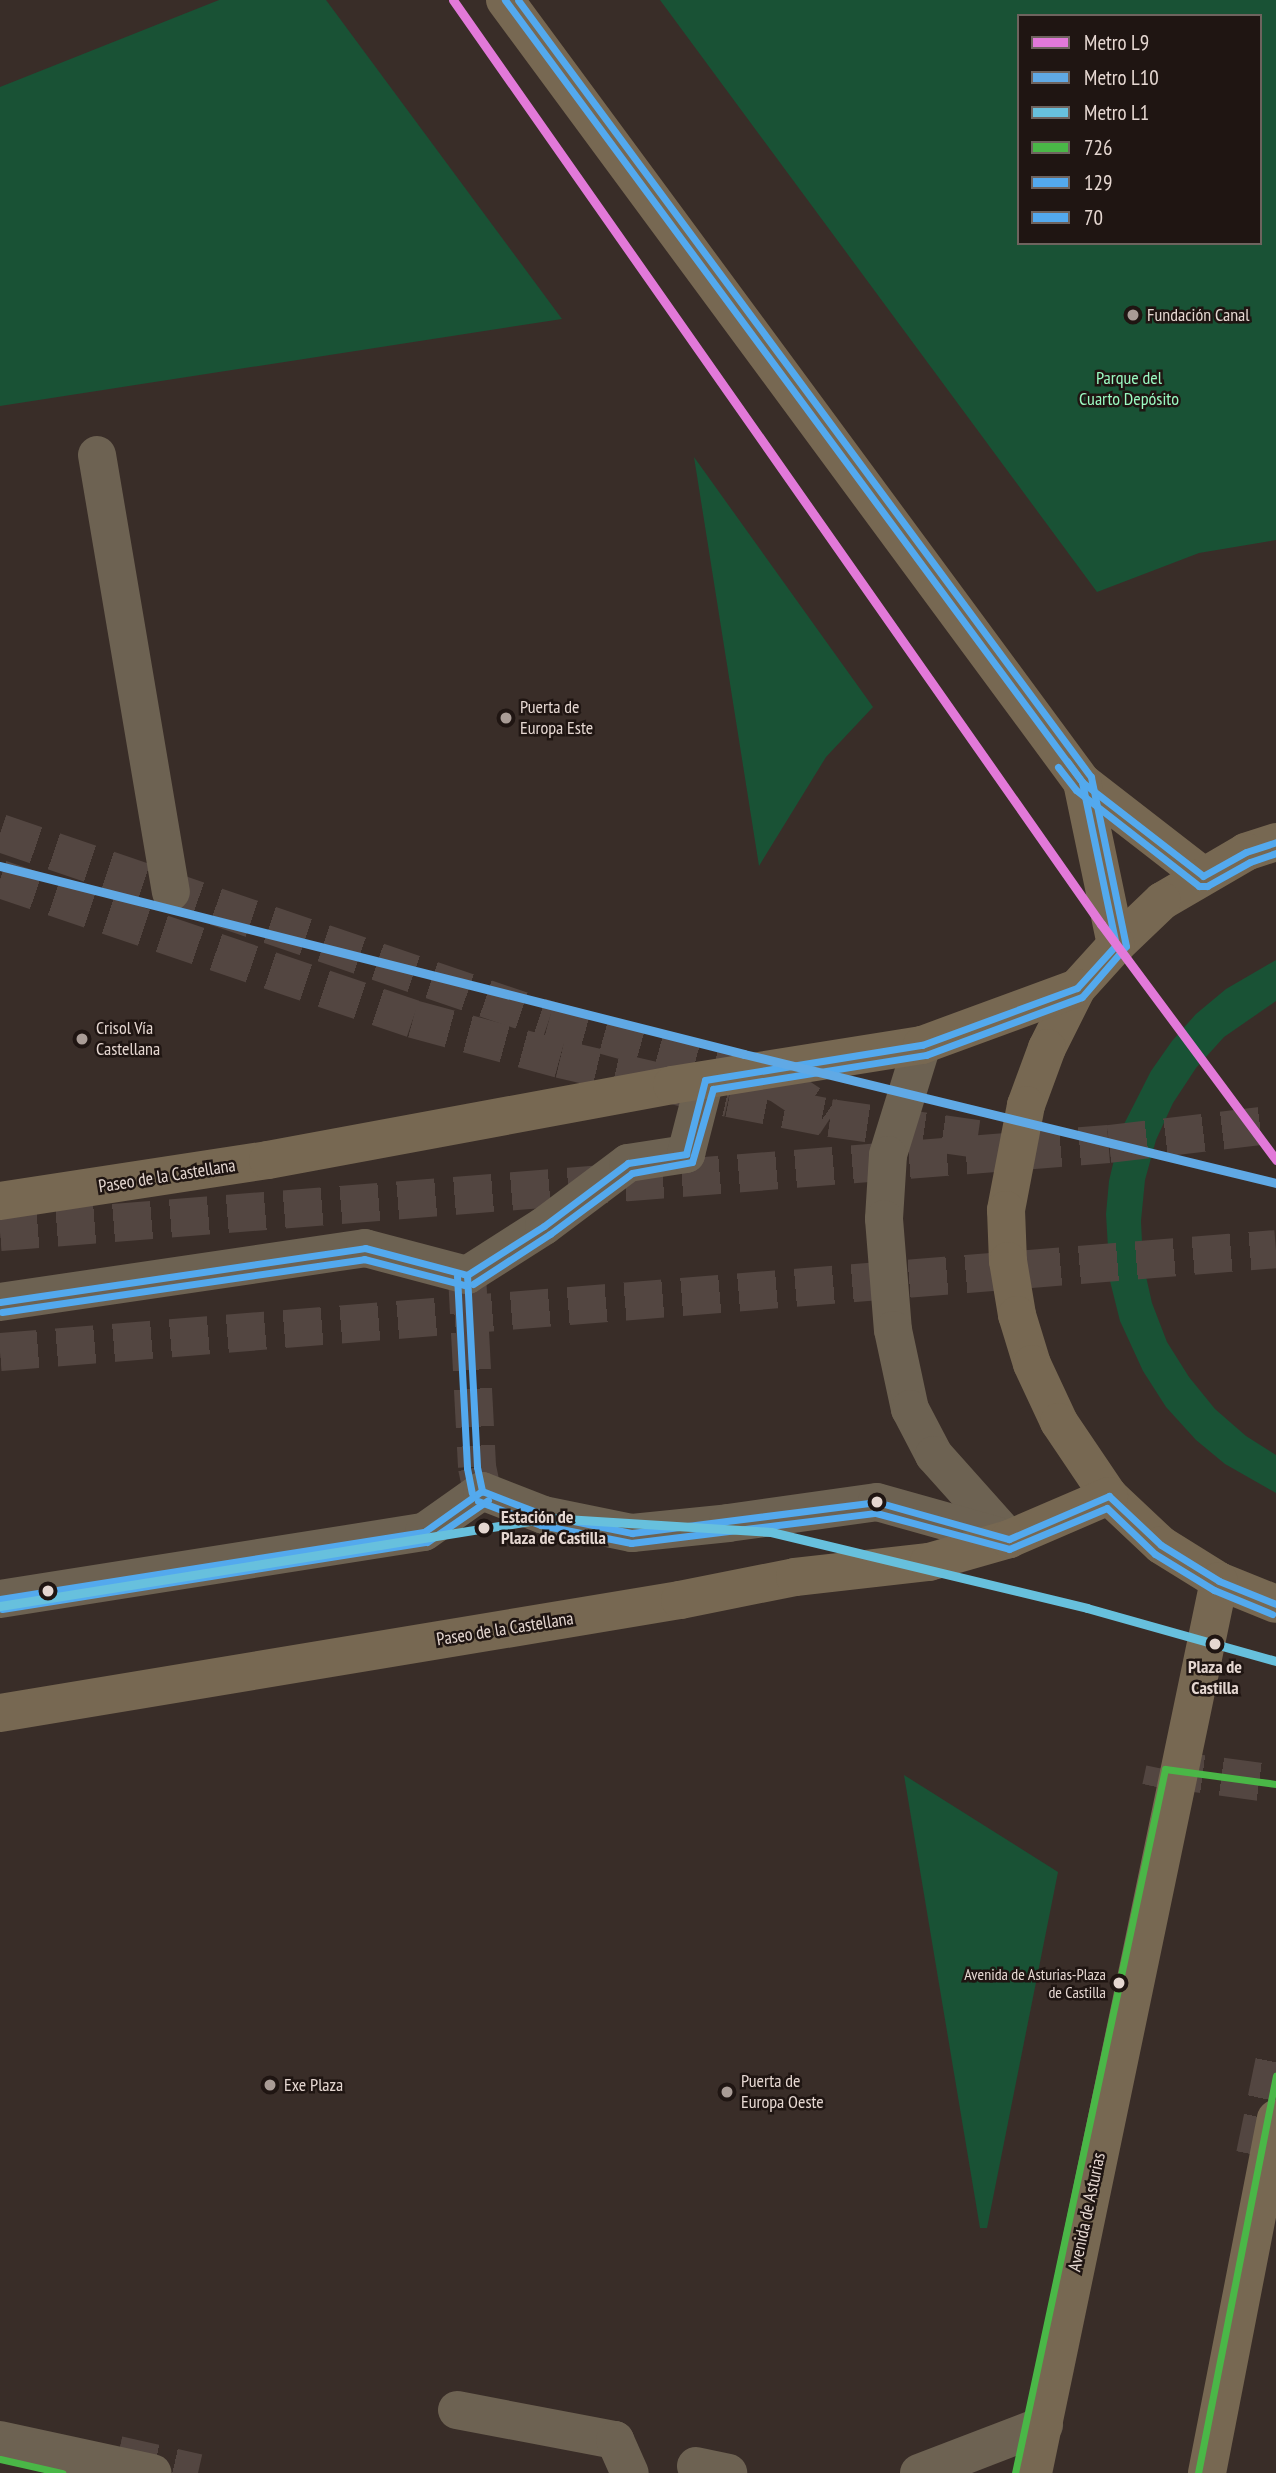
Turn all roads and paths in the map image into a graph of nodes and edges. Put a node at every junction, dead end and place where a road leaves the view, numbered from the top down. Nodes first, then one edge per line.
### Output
1 (505, 0) edge
2 (97, 454) dead end
3 (1082, 782) junction
4 (1276, 842) edge
5 (1203, 876) junction
6 (171, 892) dead end
7 (1116, 944) junction
8 (1077, 988) junction
9 (922, 1045) junction
10 (705, 1080) junction
11 (0, 1202) edge
12 (0, 1302) edge
13 (1109, 1496) junction
14 (1009, 1539) junction
15 (1219, 1581) junction
16 (0, 1599) edge
17 (1276, 1604) edge
18 (0, 1713) edge
19 (1276, 2119) tunnel mouth
20 (457, 2410) dead end
21 (1044, 2425) junction
22 (0, 2440) edge
23 (152, 2473) tunnel mouth
24 (630, 2473) edge
25 (919, 2473) edge
26 (1033, 2473) edge
27 (1207, 2473) edge

1 - 3 main road
2 - 6 street
3 - 5 main road
3 - 7 main road
4 - 5 main road
5 - 7 main road
7 - 8 main road
8 - 9 main road, Paseo de la Castellana
8 - 13 main road
9 - 10 main road, Paseo de la Castellana
9 - 14 street
10 - 11 main road, Paseo de la Castellana
10 - 12 street
13 - 14 main road, Paseo de la Castellana
13 - 15 main road
14 - 16 street
14 - 18 main road, Paseo de la Castellana
15 - 17 main road
15 - 21 main road, Avenida de Asturias
19 - 27 main road
20 - 24 street
21 - 25 street
21 - 26 main road, Avenida de Asturias
22 - 23 street

